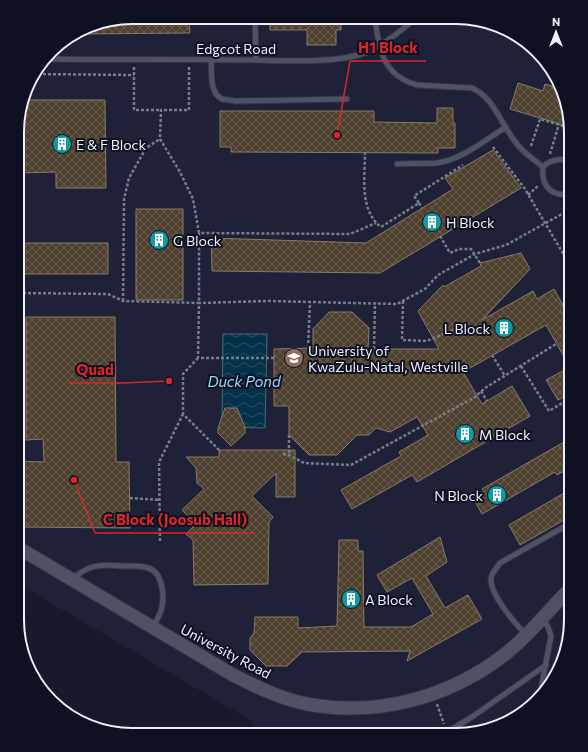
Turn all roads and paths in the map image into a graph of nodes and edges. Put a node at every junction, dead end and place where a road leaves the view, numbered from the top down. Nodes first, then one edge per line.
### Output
1 (255, 24) edge
2 (376, 24) edge
3 (408, 24) edge
4 (378, 45) junction
5 (53, 59) edge
6 (134, 60) junction
7 (188, 60) junction
8 (211, 60) junction
9 (256, 60) junction
10 (41, 74) edge
11 (134, 75) junction
12 (347, 99) dead end
13 (160, 110) junction
14 (559, 124) dead end
15 (564, 126) edge
16 (506, 127) junction
17 (160, 139) junction
18 (487, 151) dead end
19 (365, 152) dead end
20 (528, 155) junction
21 (564, 161) edge
22 (468, 162) dead end
23 (397, 164) dead end
24 (545, 165) junction
25 (564, 195) edge
26 (419, 203) junction
27 (422, 208) dead end
28 (564, 213) edge
29 (376, 223) junction
30 (545, 224) junction
31 (199, 233) junction
32 (440, 236) dead end
33 (475, 254) junction
34 (564, 255) edge
35 (480, 263) dead end
36 (24, 293) edge
37 (123, 301) junction
38 (403, 301) junction
39 (199, 302) junction
40 (310, 302) junction
41 (375, 303) junction
42 (468, 323) dead end
43 (556, 344) dead end
44 (308, 348) dead end
45 (374, 349) dead end
46 (492, 356) dead end
47 (198, 358) junction
48 (273, 358) dead end
49 (521, 366) junction
50 (505, 376) junction
51 (481, 391) junction
52 (488, 401) dead end
53 (564, 402) edge
54 (184, 414) junction
55 (289, 435) dead end
56 (219, 450) dead end
57 (283, 454) dead end
58 (289, 454) junction
59 (130, 498) dead end
60 (160, 500) junction
61 (564, 527) edge
62 (160, 541) dead end
63 (24, 551) edge
64 (72, 579) junction
65 (564, 596) edge
66 (543, 619) junction
67 (152, 628) junction
68 (527, 634) junction
69 (546, 664) junction
70 (542, 686) edge
71 (437, 704) dead end
72 (442, 717) dead end
73 (454, 728) edge

1 - 9 lane
2 - 4 lane
3 - 4 lane, Edgcot Road
4 - 9 lane, Edgcot Road
4 - 16 lane
5 - 6 lane, Edgcot Road
6 - 7 lane, Edgcot Road
6 - 11 path
7 - 8 lane, Edgcot Road
7 - 13 path
8 - 9 lane, Edgcot Road
8 - 12 lane
10 - 11 path
11 - 13 path
13 - 17 path
14 - 24 path
15 - 20 path
16 - 20 lane
16 - 23 lane
17 - 31 path
17 - 37 path
18 - 30 path
19 - 29 path
20 - 24 lane
21 - 24 lane
22 - 26 path
24 - 25 lane
26 - 27 path
26 - 29 path
28 - 30 path
29 - 31 path
30 - 33 path
30 - 34 path
31 - 39 path
32 - 33 path
33 - 35 path
33 - 38 path
36 - 37 path
37 - 39 path
38 - 41 path
38 - 42 path
39 - 40 path
39 - 47 path
40 - 41 path
40 - 44 path
41 - 45 path
43 - 49 path
46 - 50 path
47 - 48 path
47 - 54 path
49 - 50 path
49 - 53 path
50 - 51 path
51 - 52 path
51 - 58 path
54 - 56 path
54 - 60 path
55 - 58 path
57 - 58 path
59 - 60 path
60 - 62 path
61 - 68 lane
63 - 64 street, University Road
64 - 67 street, University Road
64 - 67 lane
65 - 66 street, University Road
66 - 68 street, University Road
66 - 69 lane
67 - 68 street, University Road
69 - 70 lane
69 - 73 lane
71 - 72 path

